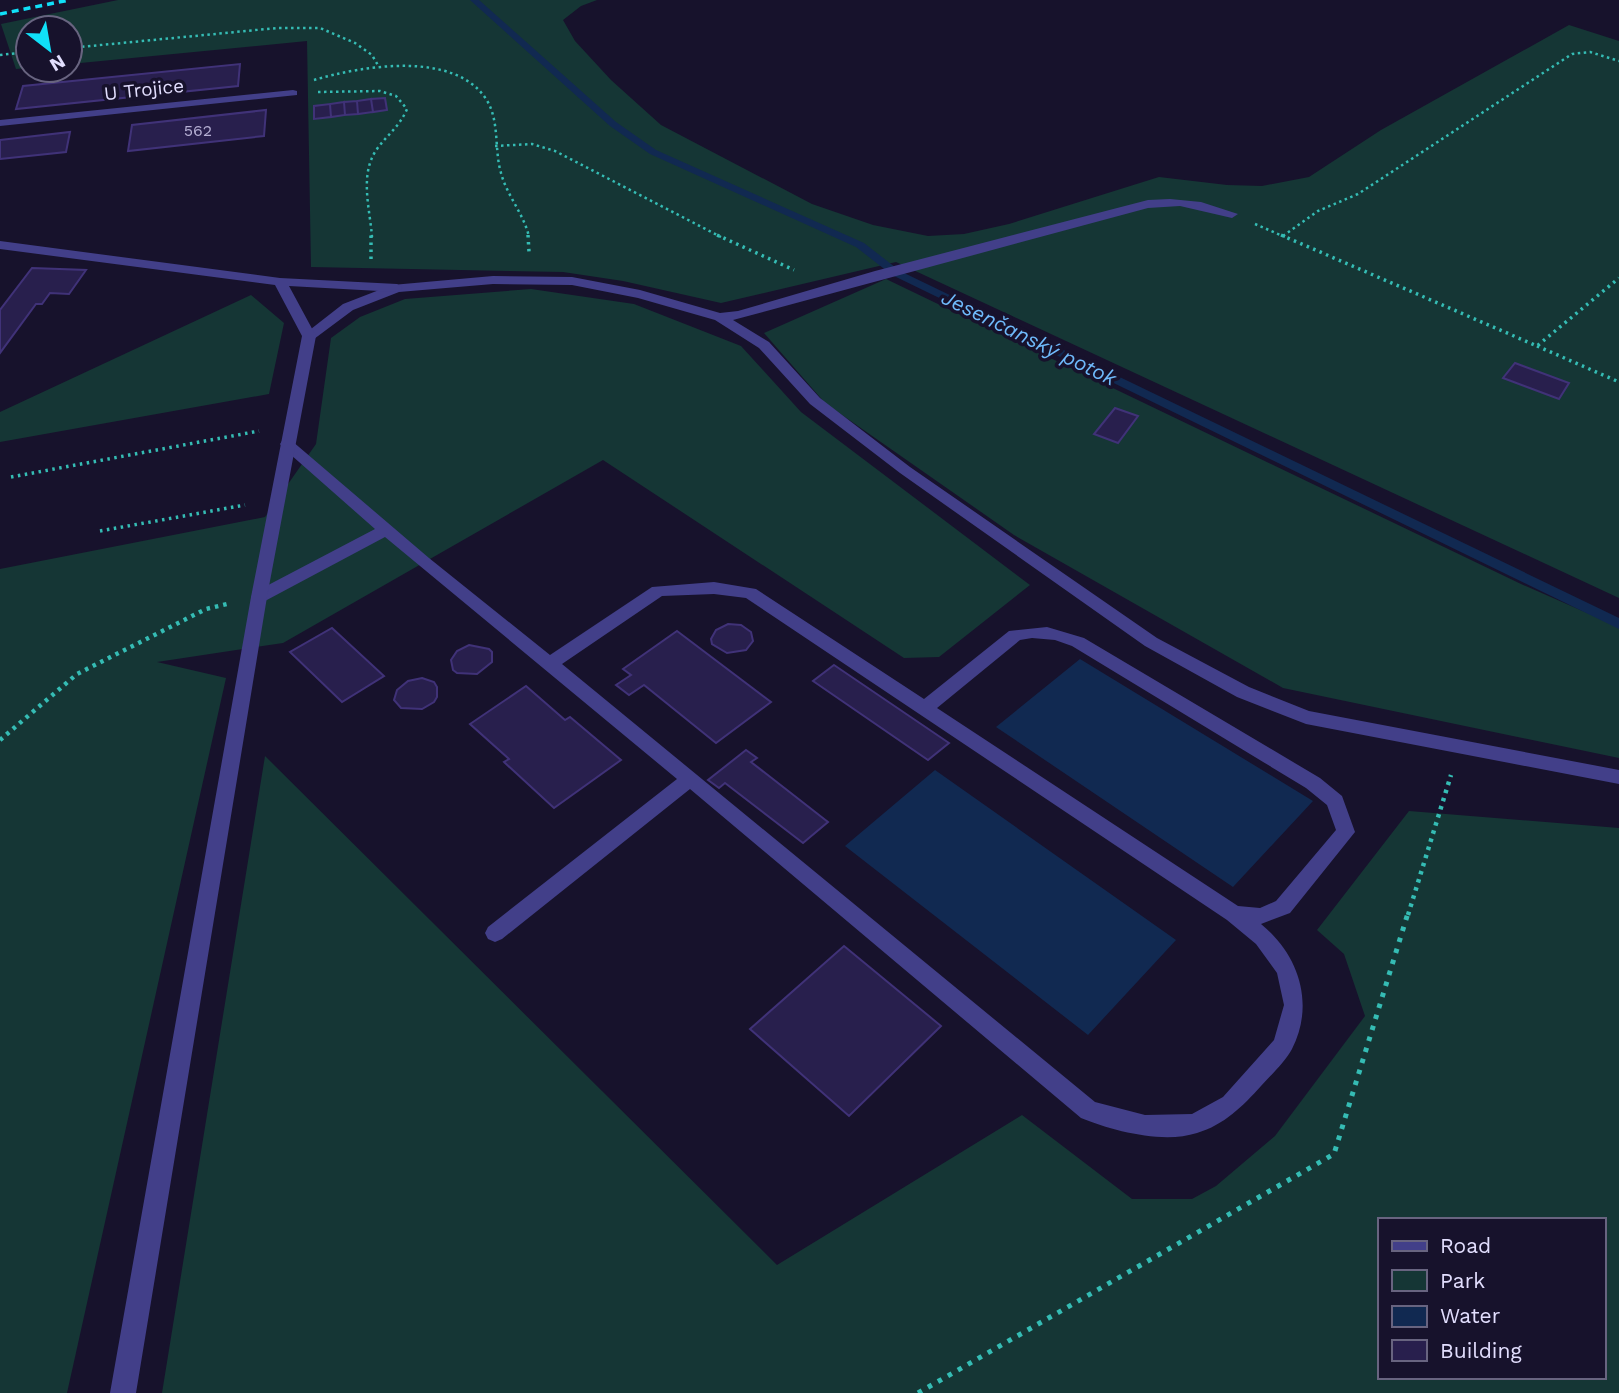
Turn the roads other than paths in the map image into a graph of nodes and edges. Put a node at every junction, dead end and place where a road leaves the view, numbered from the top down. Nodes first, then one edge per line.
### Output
1 (293, 93) road end
2 (0, 123) edge
3 (1232, 214) road end
4 (0, 245) edge
5 (281, 282) junction
6 (397, 288) junction
7 (720, 317) junction
8 (309, 336) junction
9 (289, 435) junction
10 (386, 530) junction
11 (259, 597) junction
12 (550, 663) junction
13 (924, 709) junction
14 (1619, 777) edge
15 (690, 779) junction
16 (1234, 914) junction
17 (495, 933) dead end
18 (123, 1393) edge

1 - 2 street, U Trojice
3 - 7 street
4 - 5 street
5 - 6 street
5 - 8 street
6 - 7 street
6 - 8 street
7 - 14 street
8 - 9 street
9 - 10 street
9 - 11 street
10 - 11 street
10 - 12 street
11 - 18 street
12 - 13 street
12 - 15 street
13 - 16 street
13 - 16 street
15 - 16 street
15 - 17 street

